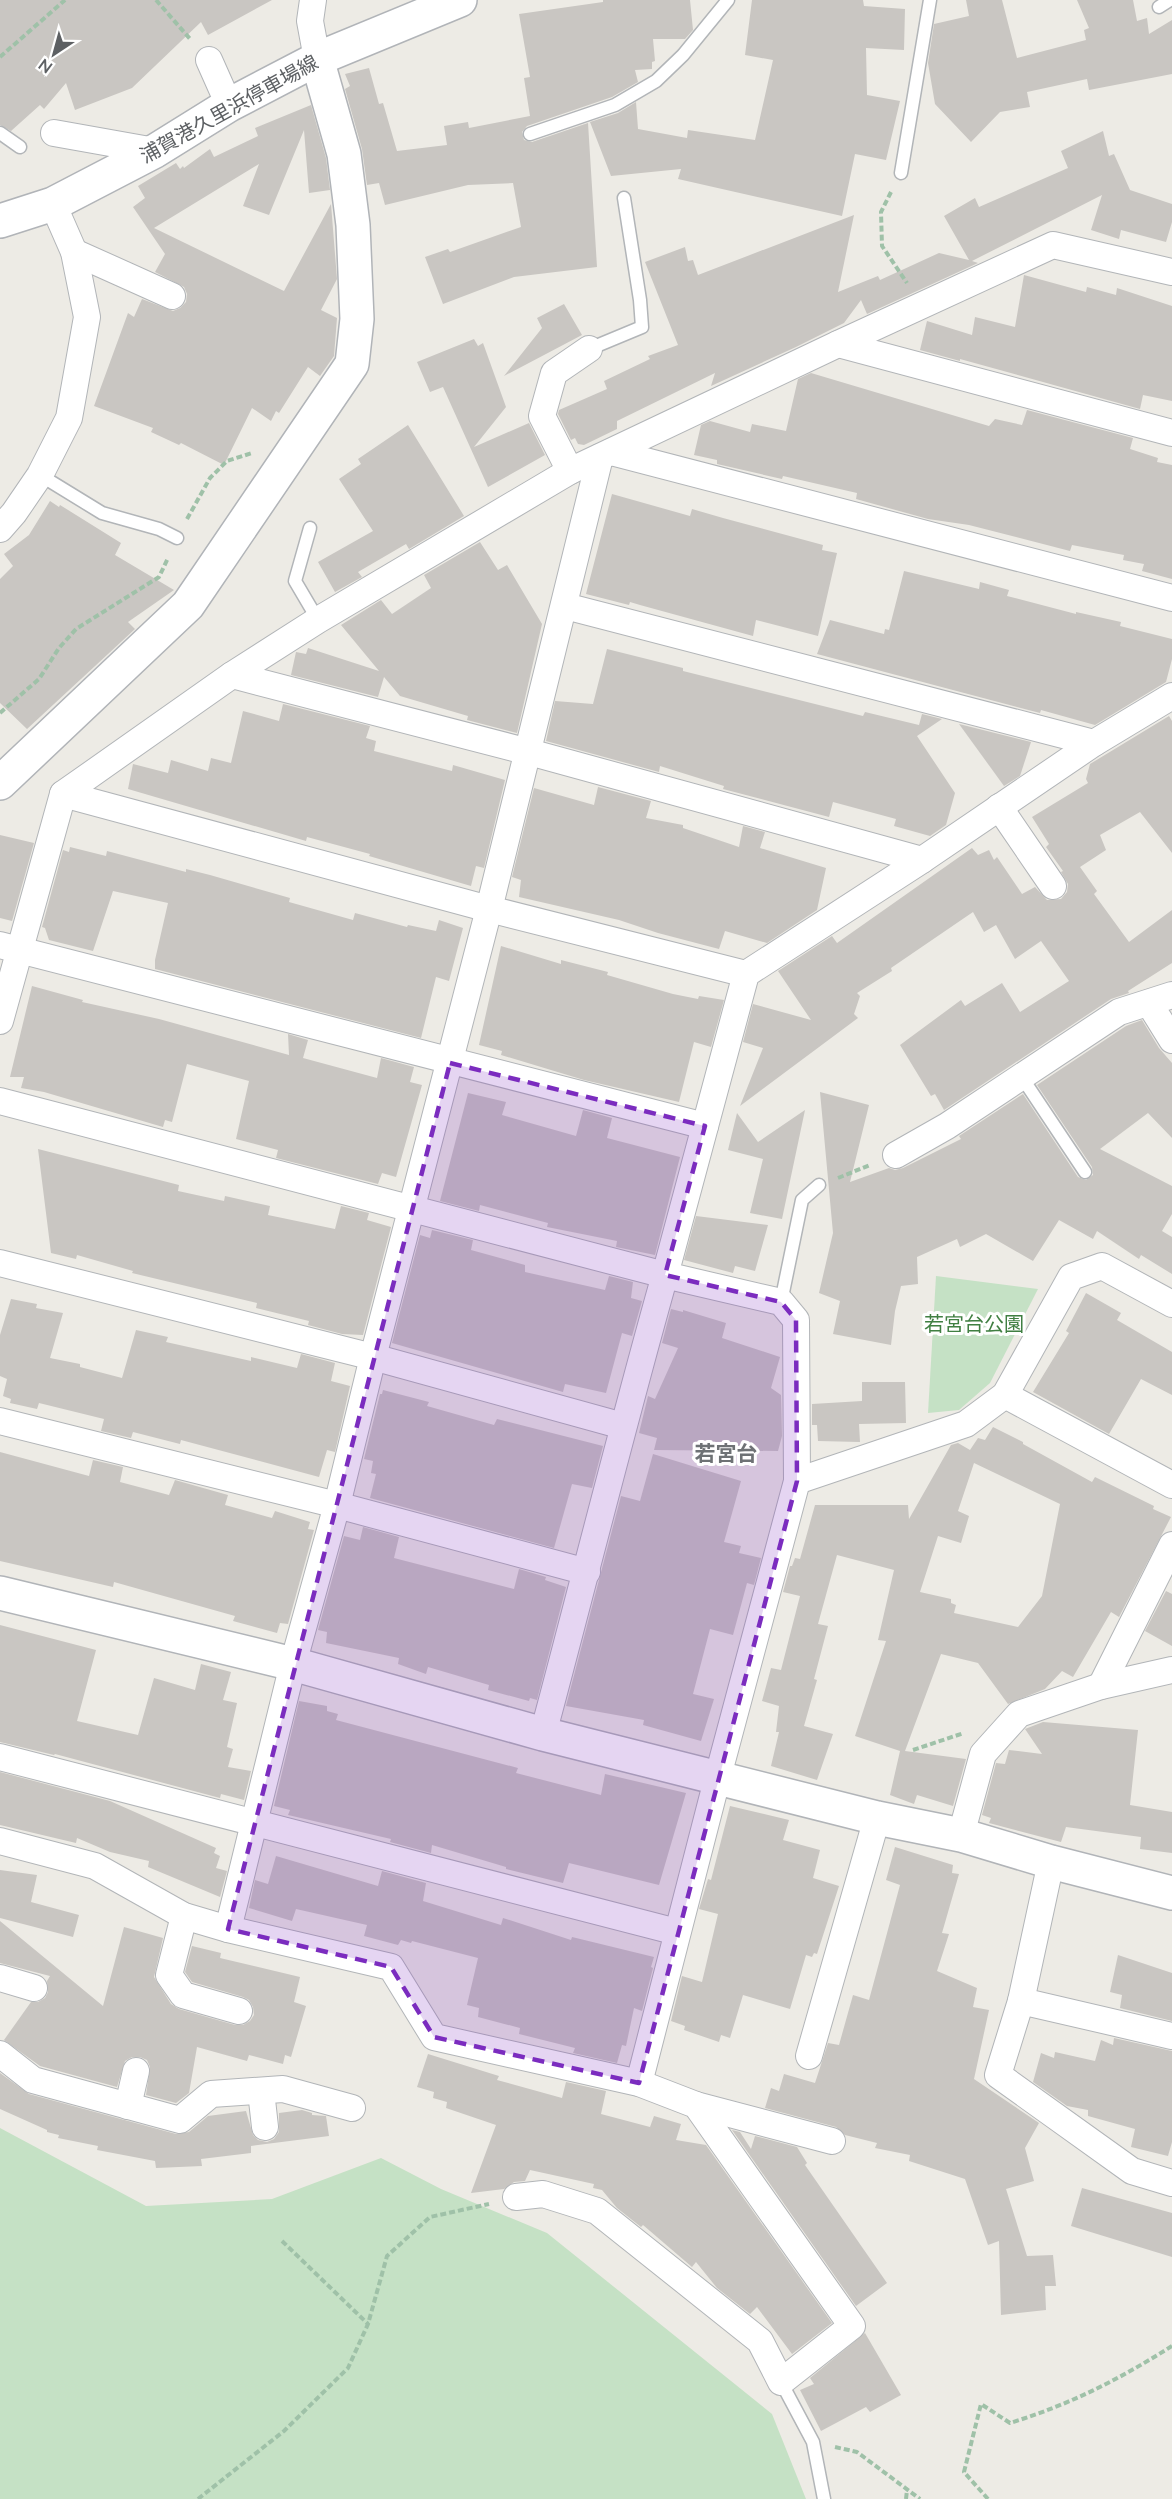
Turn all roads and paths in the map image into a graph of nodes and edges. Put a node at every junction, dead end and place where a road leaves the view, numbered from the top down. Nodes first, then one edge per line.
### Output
1 (65, 0) edge
2 (156, 0) edge
3 (313, 0) edge
4 (460, 0) edge
5 (728, 0) edge
6 (930, 0) edge
7 (0, 57) edge
8 (317, 59) junction
9 (209, 60) joint
10 (229, 105) junction
11 (0, 133) edge
12 (54, 133) dead end
13 (530, 134) dead end
14 (20, 147) dead end
15 (155, 151) junction
16 (901, 173) joint
17 (624, 198) dead end
18 (53, 204) junction
19 (0, 221) edge
20 (74, 252) junction
21 (1172, 272) edge
22 (172, 296) dead end
23 (921, 305) junction
24 (838, 344) junction
25 (589, 350) joint
26 (1172, 433) edge
27 (258, 452) dead end
28 (606, 454) junction
29 (570, 471) junction
30 (40, 475) junction
31 (310, 528) dead end
32 (0, 529) edge
33 (177, 538) junction
34 (1172, 598) edge
35 (565, 606) junction
36 (318, 620) junction
37 (232, 675) junction
38 (1172, 696) edge
39 (0, 713) edge
40 (1094, 743) junction
41 (529, 752) junction
42 (0, 783) edge
43 (63, 794) junction
44 (999, 807) junction
45 (922, 860) junction
46 (1053, 886) dead end
47 (489, 909) junction
48 (9, 947) edge
49 (746, 974) junction
50 (1161, 999) edge
51 (0, 1021) edge
52 (1172, 1040) edge
53 (450, 1063) junction
54 (1021, 1076) junction
55 (0, 1101) edge
56 (705, 1126) junction
57 (896, 1155) joint
58 (1085, 1172) dead end
59 (819, 1185) joint
60 (413, 1208) junction
61 (0, 1263) edge
62 (665, 1275) junction
63 (781, 1302) junction
64 (1172, 1304) edge
65 (373, 1357) junction
66 (1005, 1395) junction
67 (0, 1421) edge
68 (622, 1426) junction
69 (796, 1481) junction
70 (1172, 1485) edge
71 (337, 1505) junction
72 (1172, 1545) edge
73 (587, 1572) junction
74 (0, 1593) edge
75 (293, 1664) junction
76 (1172, 1670) edge
77 (1101, 1686) junction
78 (543, 1734) junction
79 (0, 1757) edge
80 (718, 1776) junction
81 (877, 1818) junction
82 (254, 1822) junction
83 (961, 1836) junction
84 (0, 1841) edge
85 (1051, 1862) junction
86 (1172, 1893) edge
87 (184, 1916) junction
88 (228, 1929) junction
89 (677, 1932) junction
90 (0, 1980) edge
91 (34, 1988) dead end
92 (1021, 2001) junction
93 (239, 2012) dead end
94 (1172, 2036) edge
95 (0, 2054) edge
96 (809, 2055) dead end
97 (136, 2071) dead end
98 (639, 2083) junction
99 (261, 2091) junction
100 (696, 2105) junction
101 (128, 2106) junction
102 (352, 2108) dead end
103 (265, 2127) dead end
104 (832, 2141) dead end
105 (1172, 2182) edge
106 (516, 2197) joint
107 (282, 2241) dead end
108 (368, 2324) junction
109 (1172, 2346) edge
110 (781, 2382) junction
111 (813, 2442) junction
112 (907, 2489) junction
113 (198, 2499) edge
114 (824, 2499) edge
115 (906, 2499) edge
116 (920, 2499) edge
117 (988, 2499) edge

1 - 7 path
2 - 9 path
3 - 8 street
4 - 8 street, 浦賀港久里浜停車場線
5 - 13 lane
6 - 16 lane
8 - 10 street, 浦賀港久里浜停車場線
8 - 42 street
9 - 10 street
10 - 15 street, 浦賀港久里浜停車場線
11 - 14 lane
12 - 15 street
15 - 18 street, 浦賀港久里浜停車場線
16 - 23 path
17 - 25 lane
18 - 19 street, 浦賀港久里浜停車場線
18 - 20 street
20 - 22 street
20 - 30 street
21 - 23 street
23 - 24 street
24 - 26 street
24 - 28 street
25 - 29 street
27 - 33 path
28 - 29 street
28 - 34 street
28 - 35 street
29 - 36 street
30 - 32 street
30 - 33 lane
31 - 36 lane
33 - 39 path
35 - 40 street
35 - 41 street
36 - 37 street
37 - 41 street
37 - 43 street
38 - 40 street
40 - 44 street
41 - 45 street
41 - 47 street
43 - 47 street
43 - 48 street
44 - 45 street
44 - 46 street
45 - 49 street
47 - 49 street
47 - 53 street
48 - 51 street
48 - 53 street
49 - 56 street
50 - 52 street
50 - 54 street
53 - 56 street
53 - 60 street
54 - 57 street
54 - 58 lane
55 - 60 street
56 - 62 street
57 - 59 path
59 - 63 lane
60 - 62 street
60 - 65 street
61 - 65 street
62 - 63 street
62 - 68 street
63 - 69 street
64 - 66 street
65 - 68 street
65 - 71 street
66 - 69 street
66 - 70 street
67 - 71 street
68 - 73 street
69 - 80 street
71 - 73 street
71 - 75 street
72 - 77 street
73 - 78 street
74 - 75 street
75 - 78 street
75 - 82 street
76 - 77 street
77 - 83 street
78 - 80 street
79 - 82 street
80 - 81 street
80 - 89 street
81 - 83 street
81 - 96 street
82 - 88 street
82 - 89 street
83 - 85 street
84 - 87 street
85 - 86 street
85 - 92 street
87 - 88 street
87 - 93 street
88 - 98 street
89 - 98 street
90 - 91 street
92 - 94 street
92 - 105 street
95 - 101 street
97 - 101 street
98 - 100 street
99 - 101 street
99 - 102 street
99 - 103 street
100 - 104 street
100 - 110 street
106 - 108 path
106 - 110 street
107 - 108 path
108 - 113 path
109 - 117 path
110 - 111 lane
111 - 112 path
111 - 114 lane
112 - 115 path
112 - 116 path

